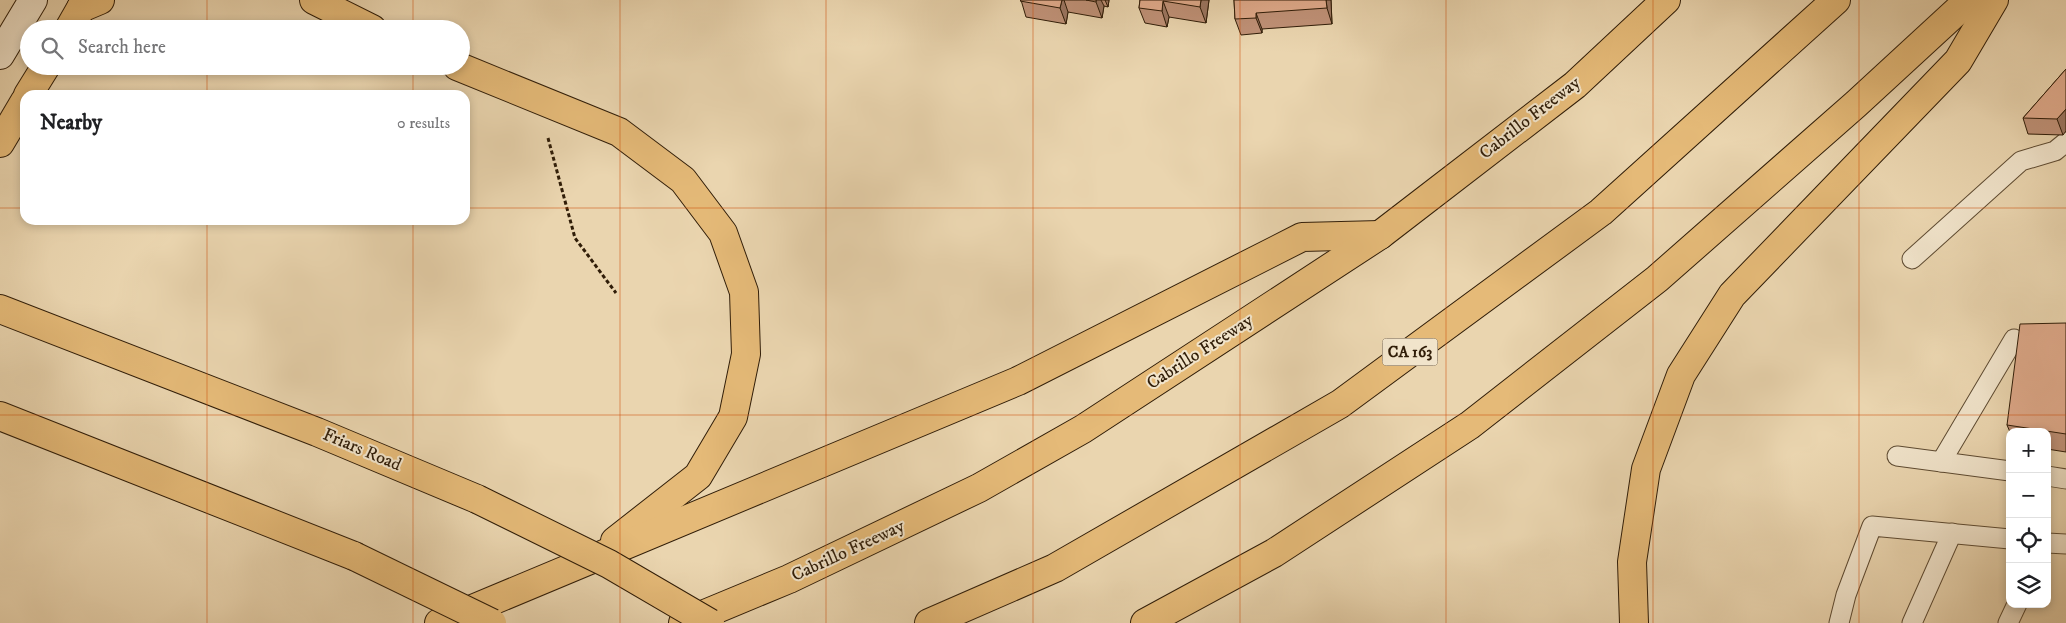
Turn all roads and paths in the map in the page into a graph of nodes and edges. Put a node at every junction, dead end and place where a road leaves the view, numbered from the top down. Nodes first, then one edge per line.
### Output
1 (32, 0) edge
2 (314, 0) edge
3 (1666, 0) edge
4 (1836, 0) edge
5 (1969, 0) edge
6 (1994, 0) edge
7 (20, 20) edge
8 (354, 20) edge
9 (20, 21) edge
10 (0, 55) edge
11 (470, 71) edge
12 (40, 75) edge
13 (31, 90) edge
14 (20, 109) edge
15 (547, 132) dead end
16 (2066, 142) edge
17 (0, 143) edge
18 (1380, 235) junction
19 (1912, 258) dead end
20 (616, 293) dead end
21 (0, 309) edge
22 (2014, 339) dead end
23 (0, 416) edge
24 (1897, 456) dead end
25 (1941, 462) junction
26 (2006, 470) edge
27 (2051, 477) edge
28 (2066, 479) edge
29 (1952, 533) junction
30 (2006, 539) edge
31 (2051, 543) edge
32 (2066, 544) edge
33 (586, 563) junction
34 (2015, 608) edge
35 (439, 623) edge
36 (492, 623) edge
37 (683, 623) edge
38 (710, 623) edge
39 (930, 623) edge
40 (1145, 623) edge
41 (1634, 623) edge
42 (1839, 623) edge
43 (1912, 623) edge
44 (2008, 623) edge

1 - 7 main road
2 - 8 main road
3 - 18 main road, Cabrillo Freeway
4 - 39 main road, CA 163
5 - 40 main road
6 - 41 main road
9 - 10 main road
11 - 33 main road
12 - 13 main road
14 - 17 main road
15 - 20 path
16 - 19 lane
18 - 33 main road
18 - 37 main road, Cabrillo Freeway
21 - 38 main road, Friars Road, bridge
22 - 25 lane
23 - 36 main road, bridge
24 - 25 lane
25 - 26 lane
27 - 28 lane
29 - 30 lane
29 - 42 lane
29 - 43 lane
31 - 32 lane
33 - 35 main road
34 - 44 lane

